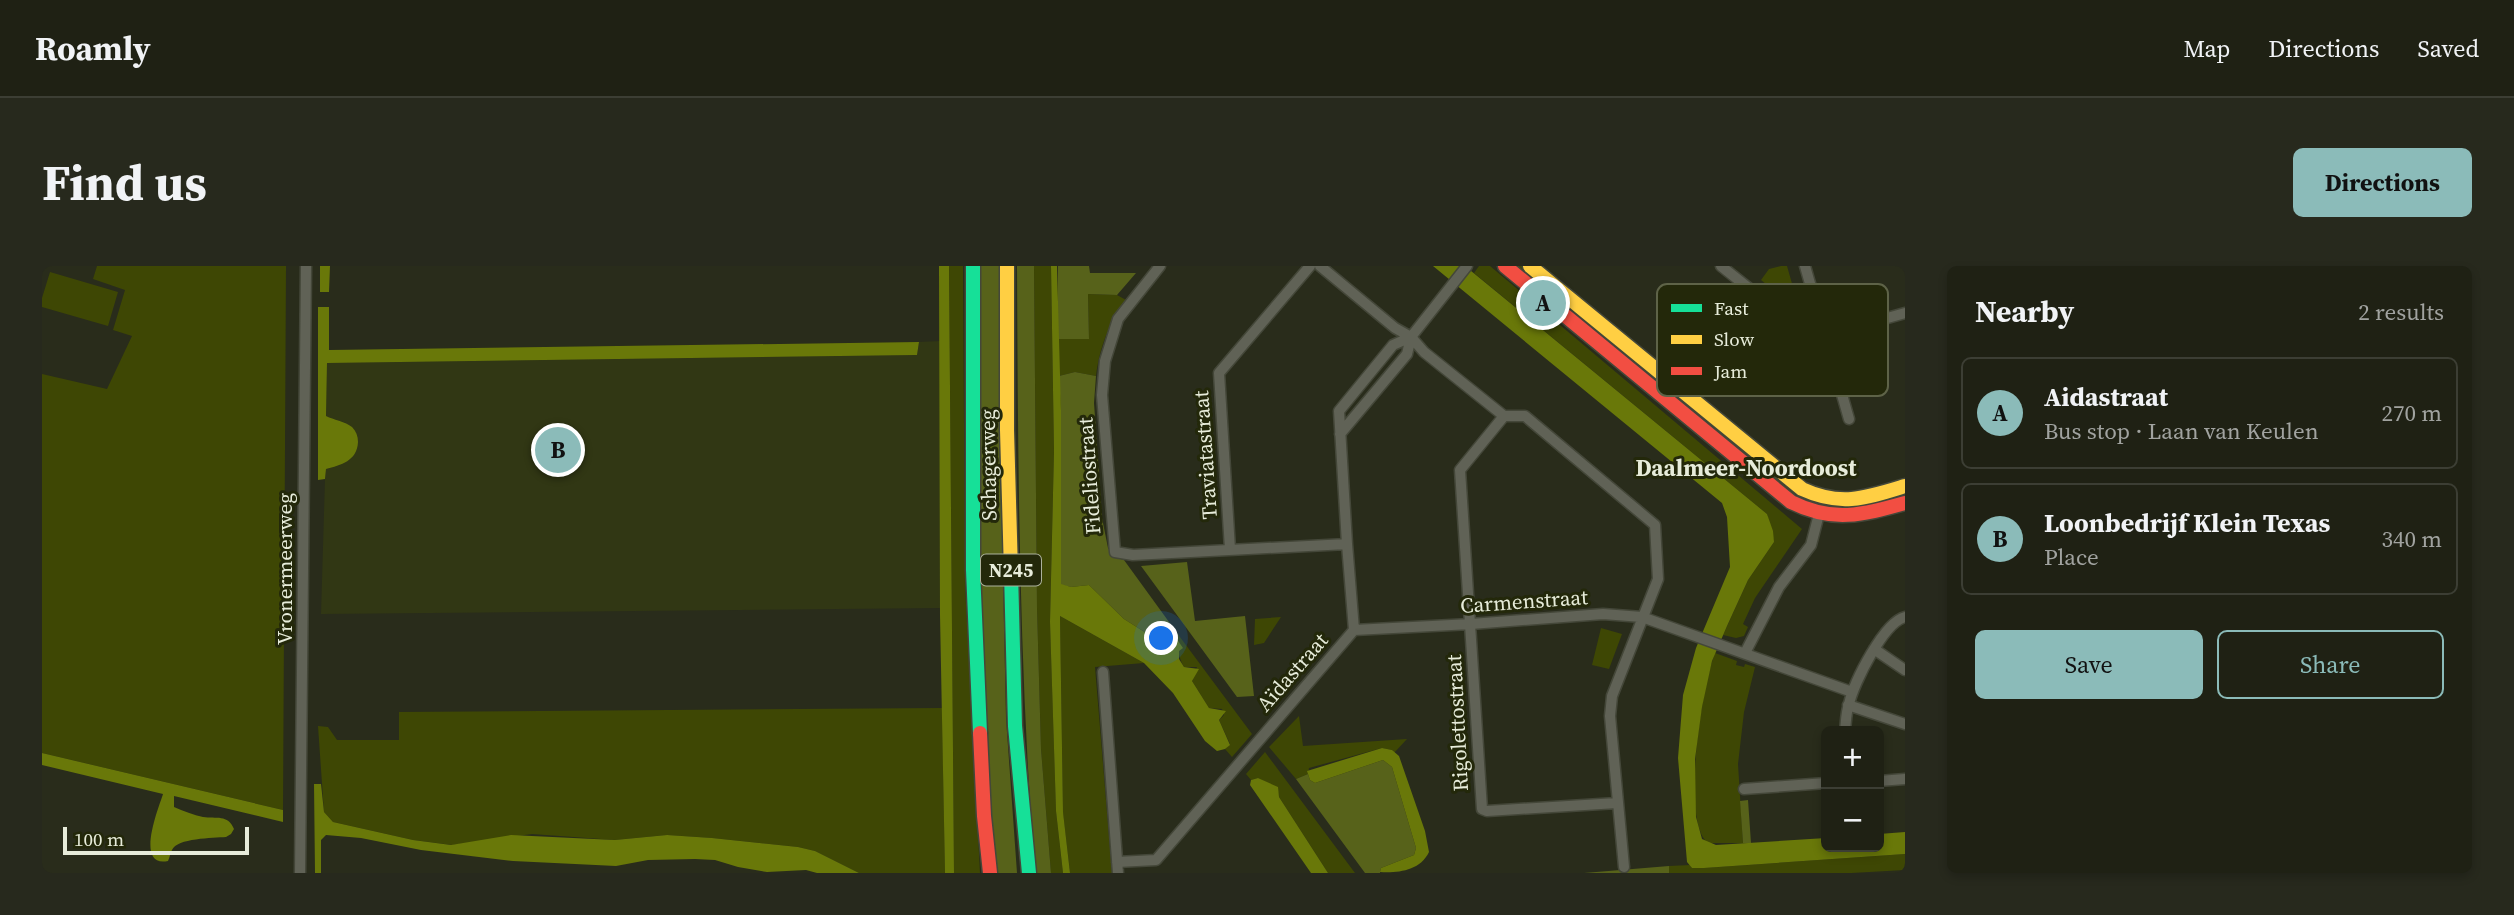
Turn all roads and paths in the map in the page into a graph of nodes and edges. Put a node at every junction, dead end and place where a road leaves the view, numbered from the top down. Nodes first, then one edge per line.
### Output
1 (306, 266) edge
2 (973, 266) edge
3 (1007, 266) edge
4 (1160, 266) edge
5 (1310, 266) edge
6 (1320, 266) edge
7 (1467, 266) edge
8 (1505, 266) edge
9 (1530, 266) edge
10 (1721, 266) edge
11 (1805, 266) edge
12 (1741, 283) edge
13 (1810, 284) edge
14 (1905, 313) edge
15 (1888, 318) edge
16 (1411, 337) junction
17 (1657, 371) edge
18 (1657, 383) edge
19 (1653, 387) junction
20 (1657, 390) edge
21 (1664, 396) edge
22 (1688, 396) edge
23 (1842, 396) edge
24 (1504, 416) junction
25 (1849, 419) dead end
26 (1905, 486) edge
27 (1822, 498) junction
28 (1905, 503) edge
29 (1819, 514) junction
30 (1347, 544) junction
31 (1230, 549) junction
32 (1642, 617) junction
33 (1905, 617) edge
34 (1471, 624) junction
35 (1354, 630) junction
36 (1874, 649) junction
37 (1745, 653) junction
38 (1905, 670) edge
39 (1103, 672) dead end
40 (1852, 692) junction
41 (1848, 705) junction
42 (1905, 724) edge
43 (1846, 726) edge
44 (1905, 779) edge
45 (1884, 780) edge
46 (1821, 783) edge
47 (1744, 789) dead end
48 (1617, 803) junction
49 (1118, 867) edge
50 (1624, 867) dead end
51 (300, 873) edge
52 (990, 873) edge
53 (1029, 873) edge

1 - 51 street, Vronermeerweg
2 - 52 main road, Schagerweg / N245
3 - 53 main road, Schagerweg / N245
4 - 31 street, Fideliostraat
5 - 31 street, Traviatastraat
6 - 16 street
7 - 16 street, Aïdastraat
8 - 19 main road
9 - 17 main road
10 - 12 street
11 - 13 street
14 - 15 street
16 - 24 street
16 - 30 street, Aïdastraat
18 - 19 main road
19 - 20 main road
21 - 29 main road
22 - 27 main road
23 - 25 street
24 - 32 street
24 - 34 street
26 - 27 main road
27 - 29 main road
28 - 29 main road
29 - 37 street
30 - 31 street, Fideliostraat
30 - 35 street, Aïdastraat
32 - 34 street, Carmenstraat
32 - 37 street, Carmenstraat
32 - 48 street
33 - 36 street
34 - 35 street, Carmenstraat
34 - 48 street, Rigolettostraat
35 - 49 street, Aïdastraat
36 - 38 street
36 - 40 street
37 - 40 street
39 - 49 street
40 - 41 street
41 - 42 street
41 - 43 street
44 - 45 street
46 - 47 street
48 - 50 street

